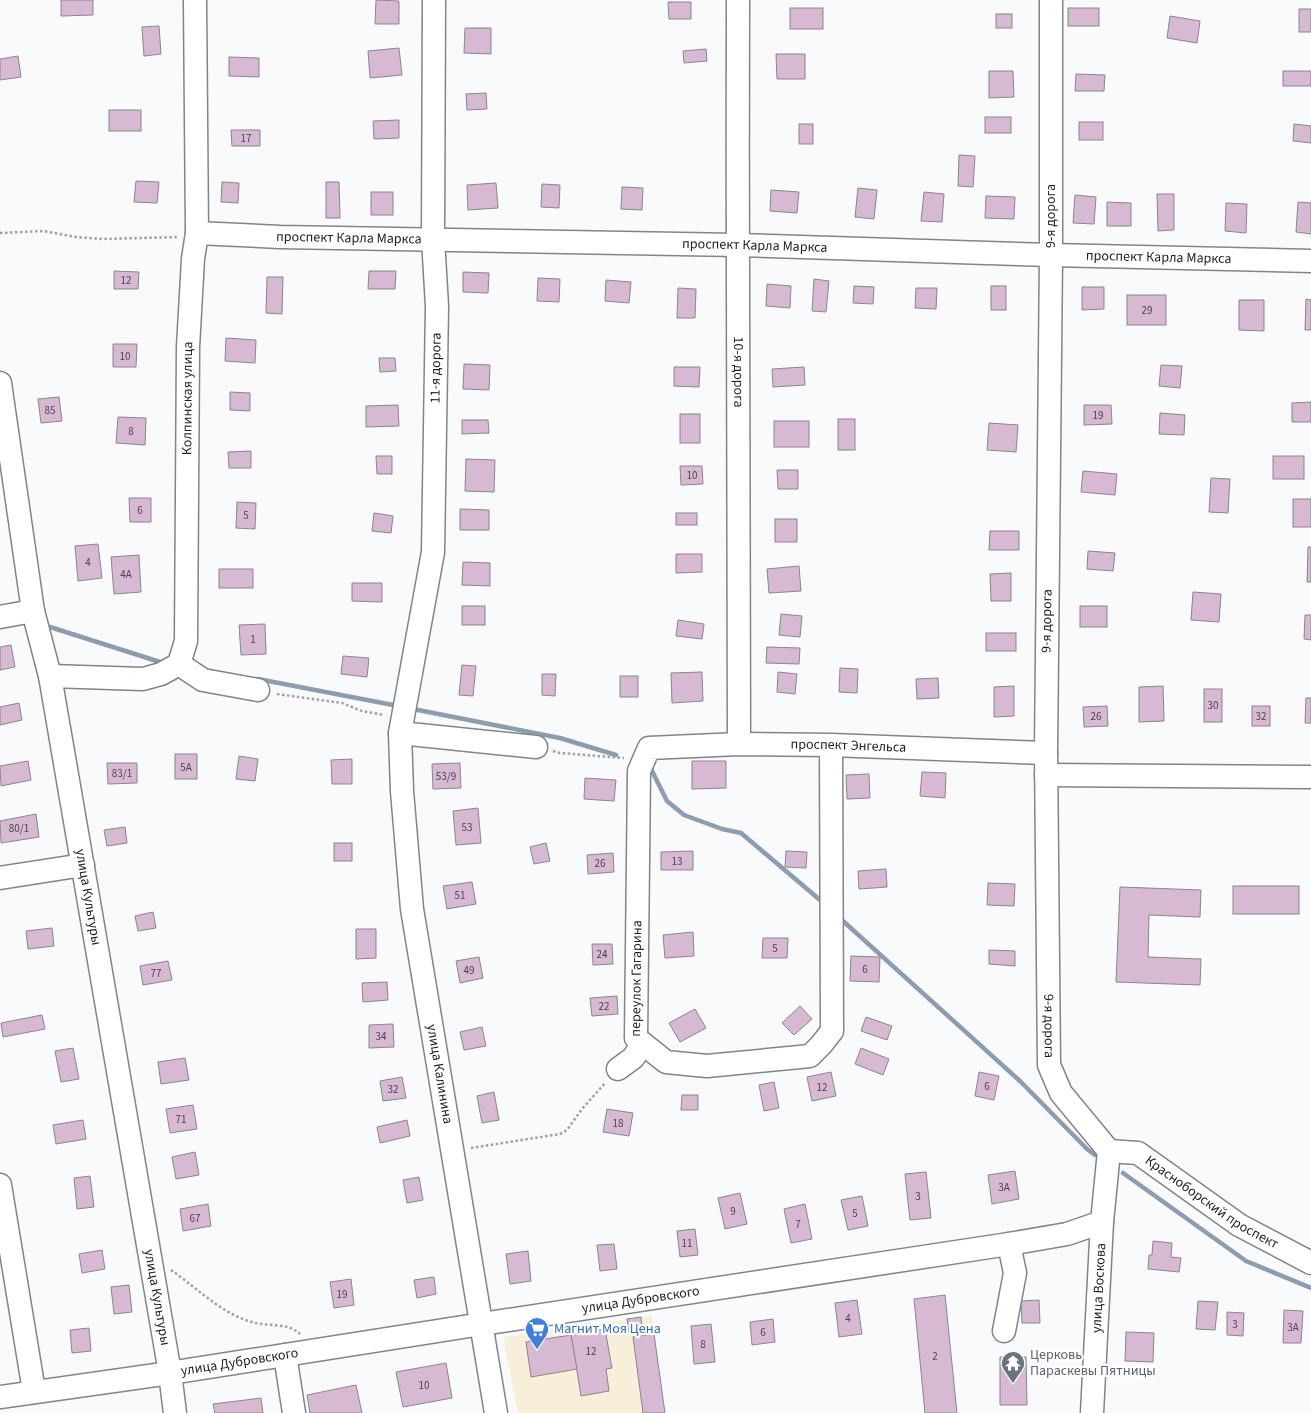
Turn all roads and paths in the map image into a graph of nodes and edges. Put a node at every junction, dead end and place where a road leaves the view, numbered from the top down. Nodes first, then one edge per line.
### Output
1 (195, 0) edge
2 (434, 0) edge
3 (738, 0) edge
4 (1051, 0) edge
5 (0, 233) edge
6 (197, 233) junction
7 (433, 239) junction
8 (737, 245) junction
9 (1051, 254) junction
10 (1311, 261) edge
11 (0, 383) edge
12 (33, 611) junction
13 (0, 617) edge
14 (179, 664) junction
15 (50, 676) junction
16 (258, 690) joint
17 (374, 714) dead end
18 (400, 732) junction
19 (739, 744) junction
20 (830, 745) junction
21 (536, 747) dead end
22 (647, 752) junction
23 (560, 753) dead end
24 (1046, 753) junction
25 (1046, 775) junction
26 (1311, 777) edge
27 (83, 865) junction
28 (0, 878) edge
29 (643, 1044) junction
30 (618, 1069) joint
31 (1109, 1151) junction
32 (453, 1152) junction
33 (0, 1186) edge
34 (1102, 1222) junction
35 (1010, 1244) junction
36 (150, 1255) junction
37 (1311, 1263) edge
38 (482, 1324) junction
39 (1004, 1331) dead end
40 (312, 1351) junction
41 (285, 1355) junction
42 (170, 1373) junction
43 (34, 1391) junction
44 (0, 1397) edge
45 (176, 1413) edge
46 (294, 1413) edge
47 (496, 1413) edge
48 (1092, 1413) edge

1 - 6 street, Колпинская улица
2 - 7 street, 11-я дорога
3 - 8 street, 10-я дорога
4 - 9 street, 9-я дорога
5 - 6 path
6 - 7 street, проспект Карла Маркса
6 - 14 street, Колпинская улица
7 - 8 street, проспект Карла Маркса
7 - 18 street, 11-я дорога
8 - 9 street, проспект Карла Маркса
8 - 19 street, 10-я дорога
9 - 10 street, проспект Карла Маркса
9 - 24 street, 9-я дорога
11 - 12 street, улица Культуры
12 - 13 street
12 - 15 street, улица Культуры
14 - 15 street
14 - 16 street
15 - 27 street, улица Культуры
16 - 17 path
18 - 21 street
18 - 32 street, улица Калинина
19 - 20 street, проспект Энгельса
19 - 22 street, проспект Энгельса
20 - 24 street, проспект Энгельса
20 - 29 street, переулок Гагарина
22 - 23 path
22 - 29 street, переулок Гагарина
24 - 25 street, 9-я дорога
25 - 26 street
25 - 31 street, 9-я дорога
27 - 28 street
27 - 36 street, улица Культуры
29 - 30 street
30 - 32 path
31 - 34 street
31 - 37 street, Красноборский проспект
32 - 38 street, улица Калинина
33 - 43 street
34 - 35 street, улица Дубровского
34 - 48 street, улица Воскова
35 - 38 street, улица Дубровского
35 - 39 street
36 - 40 path
36 - 42 street, улица Культуры
38 - 40 street, улица Дубровского
38 - 47 street, улица Калинина
40 - 41 street, улица Дубровского
41 - 42 street, улица Дубровского
41 - 46 street
42 - 43 street, улица Дубровского
42 - 45 street, улица Культуры
43 - 44 street, улица Дубровского

